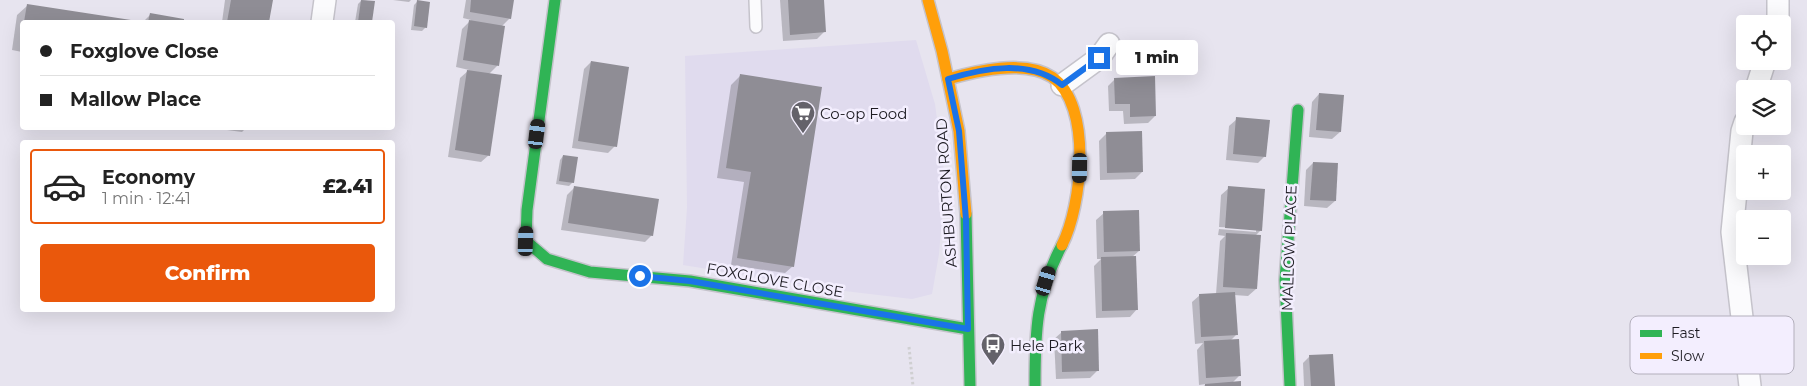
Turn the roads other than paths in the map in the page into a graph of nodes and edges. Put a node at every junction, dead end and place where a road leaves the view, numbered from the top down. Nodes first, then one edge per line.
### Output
1 (325, 0) edge
2 (555, 0) edge
3 (754, 0) edge
4 (928, 0) edge
5 (1778, 0) edge
6 (1778, 15) edge
7 (322, 20) edge
8 (756, 27) dead end
9 (1109, 44) dead end
10 (948, 79) junction
11 (1062, 85) junction
12 (1298, 110) dead end
13 (1742, 135) edge
14 (1742, 316) edge
15 (968, 329) junction
16 (970, 386) edge
17 (1035, 386) edge
18 (1290, 386) edge

1 - 7 street
2 - 15 street, FOXGLOVE CLOSE
3 - 8 lane
4 - 10 street, ASHBURTON ROAD
5 - 6 street
9 - 11 street
10 - 11 street
10 - 15 street, ASHBURTON ROAD
11 - 17 street
12 - 18 street, MALLOW PLACE
13 - 14 street
15 - 16 street, ASHBURTON ROAD

